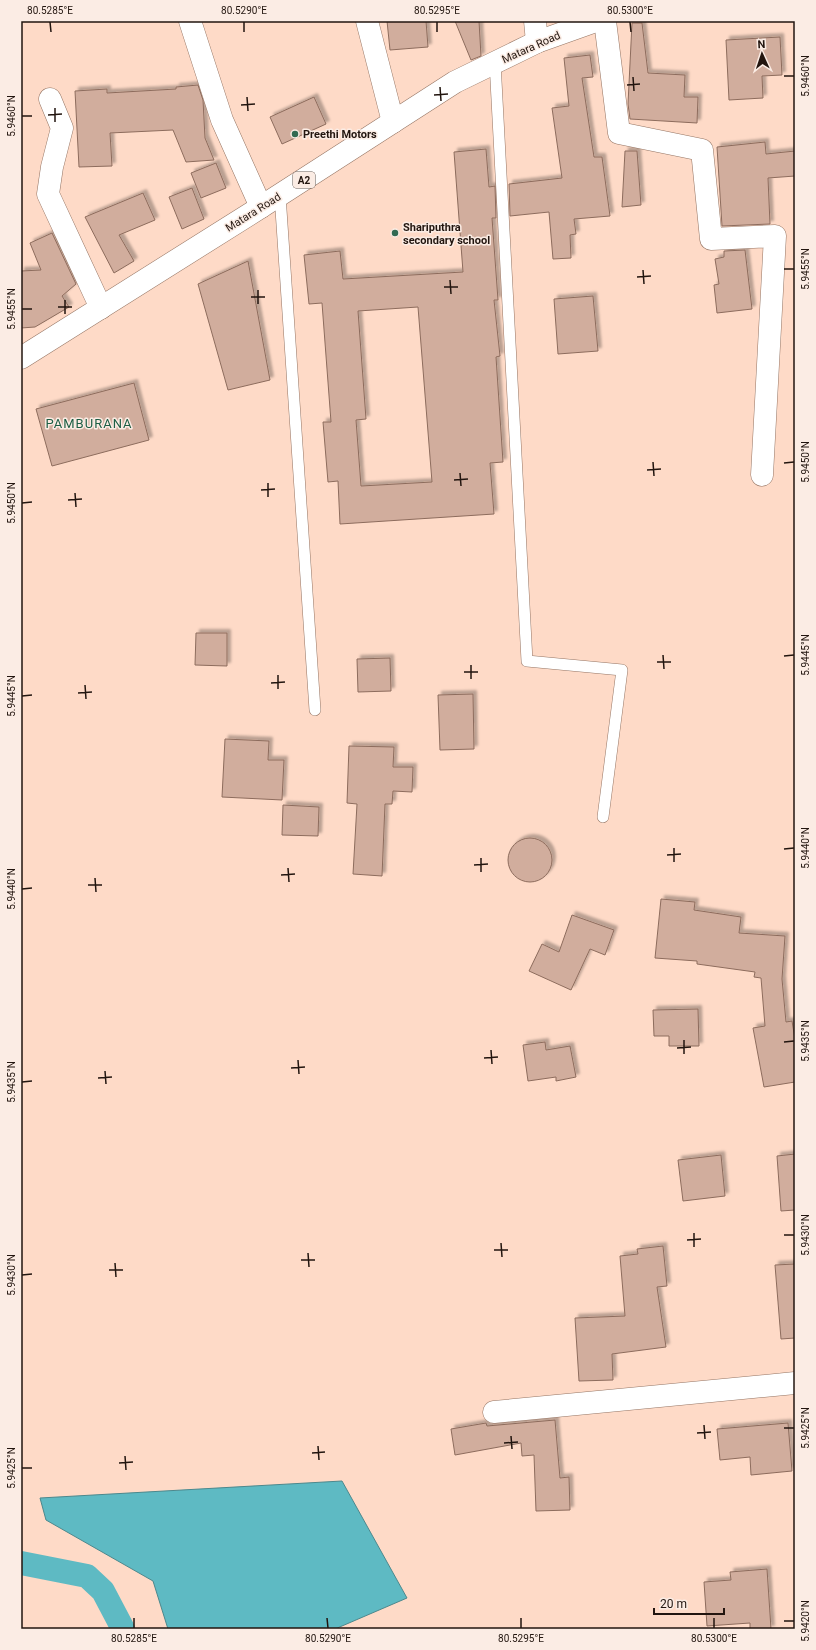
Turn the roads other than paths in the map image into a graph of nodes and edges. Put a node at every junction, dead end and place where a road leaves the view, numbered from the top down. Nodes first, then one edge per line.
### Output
1 (190, 21) edge
2 (367, 21) edge
3 (596, 21) edge
4 (605, 21) edge
5 (536, 32) edge
6 (496, 62) junction
7 (50, 99) dead end
8 (393, 122) junction
9 (280, 195) junction
10 (261, 207) junction
11 (101, 308) junction
12 (21, 358) edge
13 (762, 475) dead end
14 (315, 710) dead end
15 (603, 817) dead end
16 (795, 1383) edge
17 (494, 1412) dead end

1 - 10 main road
2 - 8 main road
3 - 5 main road, Matara Road / A2
4 - 13 main road
5 - 6 main road, Matara Road / A2
6 - 8 main road, Matara Road / A2
6 - 15 lane
7 - 11 main road
8 - 9 main road, Matara Road / A2
9 - 10 main road, Matara Road / A2
9 - 14 lane
10 - 11 main road, Matara Road / A2
11 - 12 main road, Matara Road / A2
16 - 17 main road

